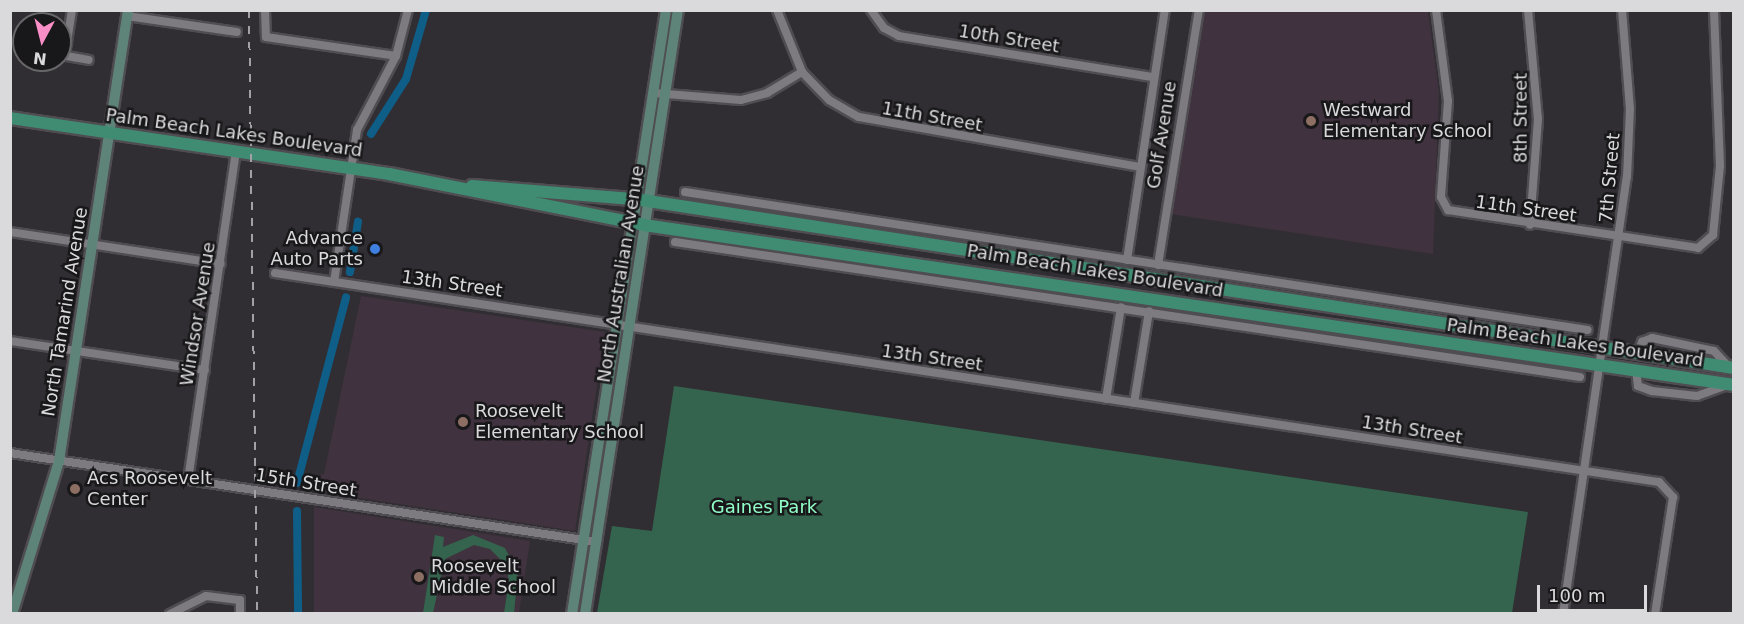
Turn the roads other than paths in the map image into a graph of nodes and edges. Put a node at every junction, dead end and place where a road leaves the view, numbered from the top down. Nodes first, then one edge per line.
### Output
1 (265, 10) edge
2 (408, 10) edge
3 (666, 10) edge
4 (678, 10) edge
5 (777, 10) edge
6 (871, 10) edge
7 (1165, 10) edge
8 (1199, 10) edge
9 (1436, 10) edge
10 (1528, 10) edge
11 (1622, 10) edge
12 (1714, 10) edge
13 (127, 13) edge
14 (237, 32) dead end
15 (396, 56) junction
16 (72, 57) edge
17 (89, 60) dead end
18 (802, 72) junction
19 (1153, 77) junction
20 (654, 93) junction
21 (666, 94) junction
22 (10, 118) edge
23 (109, 133) junction
24 (236, 152) junction
25 (1140, 166) junction
26 (351, 169) junction
27 (453, 185) junction
28 (685, 192) dead end
29 (642, 200) junction
30 (843, 218) junction
31 (638, 224) junction
32 (1530, 225) junction
33 (10, 232) edge
34 (840, 234) junction
35 (1620, 237) junction
36 (893, 241) junction
37 (675, 242) dead end
38 (92, 245) junction
39 (739, 245) junction
40 (1040, 248) junction
41 (891, 259) junction
42 (1127, 260) junction
43 (1038, 263) junction
44 (221, 264) junction
45 (1158, 265) junction
46 (275, 273) dead end
47 (1035, 280) junction
48 (334, 282) junction
49 (1032, 294) junction
50 (1121, 307) junction
51 (1149, 311) junction
52 (1371, 313) junction
53 (1511, 318) junction
54 (616, 324) junction
55 (629, 330) junction
56 (1588, 330) dead end
57 (1370, 331) junction
58 (1509, 334) junction
59 (10, 341) edge
60 (1604, 348) junction
61 (76, 351) junction
62 (1506, 351) junction
63 (1504, 365) junction
64 (1601, 365) junction
65 (1731, 367) edge
66 (205, 370) junction
67 (1636, 370) junction
68 (1580, 376) dead end
69 (1732, 384) edge
70 (1106, 399) junction
71 (1134, 403) junction
72 (10, 453) edge
73 (59, 460) junction
74 (1584, 471) junction
75 (188, 480) junction
76 (592, 542) junction
77 (12, 614) edge
78 (170, 614) edge
79 (240, 614) edge
80 (572, 614) edge
81 (585, 614) edge
82 (1563, 614) edge
83 (1655, 614) edge

1 - 15 street
2 - 15 street
3 - 20 main road, North Australian Avenue
4 - 21 main road, North Australian Avenue
5 - 18 street, 11th Street
6 - 19 street, 10th Street
7 - 19 street, Golf Avenue
8 - 45 street, Golf Avenue
9 - 32 street, 11th Street
10 - 32 street, 8th Street
11 - 35 street, 7th Street
12 - 35 street, 11th Street
13 - 14 street
13 - 23 main road, North Tamarind Avenue
15 - 26 street
16 - 17 street
18 - 21 street
18 - 25 street, 11th Street
19 - 25 street, Golf Avenue
20 - 21 street
20 - 29 main road, North Australian Avenue
21 - 29 main road, North Australian Avenue
22 - 23 main road, Palm Beach Lakes Boulevard
23 - 24 main road, Palm Beach Lakes Boulevard
23 - 38 main road, North Tamarind Avenue
24 - 26 main road, Palm Beach Lakes Boulevard
24 - 44 street, Windsor Avenue
25 - 42 street, Golf Avenue
26 - 27 main road, Palm Beach Lakes Boulevard
26 - 48 street
27 - 29 main road, Palm Beach Lakes Boulevard
27 - 31 main road, Palm Beach Lakes Boulevard
28 - 30 street
29 - 31 main road, North Australian Avenue
29 - 34 main road, Palm Beach Lakes Boulevard
30 - 34 street
30 - 40 street
31 - 39 main road, Palm Beach Lakes Boulevard
31 - 54 main road, North Australian Avenue
31 - 55 main road, North Australian Avenue
32 - 35 street, 11th Street
33 - 38 street
34 - 36 main road, Palm Beach Lakes Boulevard
35 - 60 street, 7th Street
36 - 41 main road
36 - 43 main road, Palm Beach Lakes Boulevard
37 - 39 street
38 - 44 street
38 - 61 main road, North Tamarind Avenue
39 - 41 main road, Palm Beach Lakes Boulevard
39 - 49 street
40 - 42 street
40 - 43 street
41 - 47 main road, Palm Beach Lakes Boulevard
42 - 45 street
43 - 52 main road, Palm Beach Lakes Boulevard
44 - 66 street, Windsor Avenue
45 - 53 street
46 - 48 street, 13th Street
47 - 49 street
47 - 57 main road, Palm Beach Lakes Boulevard
48 - 54 street, 13th Street
49 - 50 street
50 - 51 street
50 - 70 street
51 - 63 street
51 - 71 street
52 - 57 main road
52 - 58 main road, Palm Beach Lakes Boulevard
53 - 56 street
53 - 58 street
54 - 55 street, 13th Street
54 - 76 main road, North Australian Avenue
55 - 70 street, 13th Street
55 - 76 main road, North Australian Avenue
57 - 62 main road, Palm Beach Lakes Boulevard
58 - 60 main road, Palm Beach Lakes Boulevard
59 - 61 street
60 - 64 street, 7th Street
60 - 65 main road, Palm Beach Lakes Boulevard
61 - 66 street
61 - 73 main road, North Tamarind Avenue
62 - 63 street
62 - 64 main road, Palm Beach Lakes Boulevard
63 - 68 street
64 - 67 main road, Palm Beach Lakes Boulevard
64 - 74 street, 7th Street
66 - 75 street, Windsor Avenue
67 - 69 main road, Palm Beach Lakes Boulevard
67 - 69 street
70 - 71 street, 13th Street
71 - 74 street, 13th Street
72 - 73 street, 15th Street
73 - 75 street, 15th Street
73 - 77 main road, North Tamarind Avenue
74 - 82 street, 7th Street
74 - 83 street, 13th Street
75 - 76 street, 15th Street
76 - 80 main road, North Australian Avenue
76 - 81 main road, North Australian Avenue
78 - 79 street

